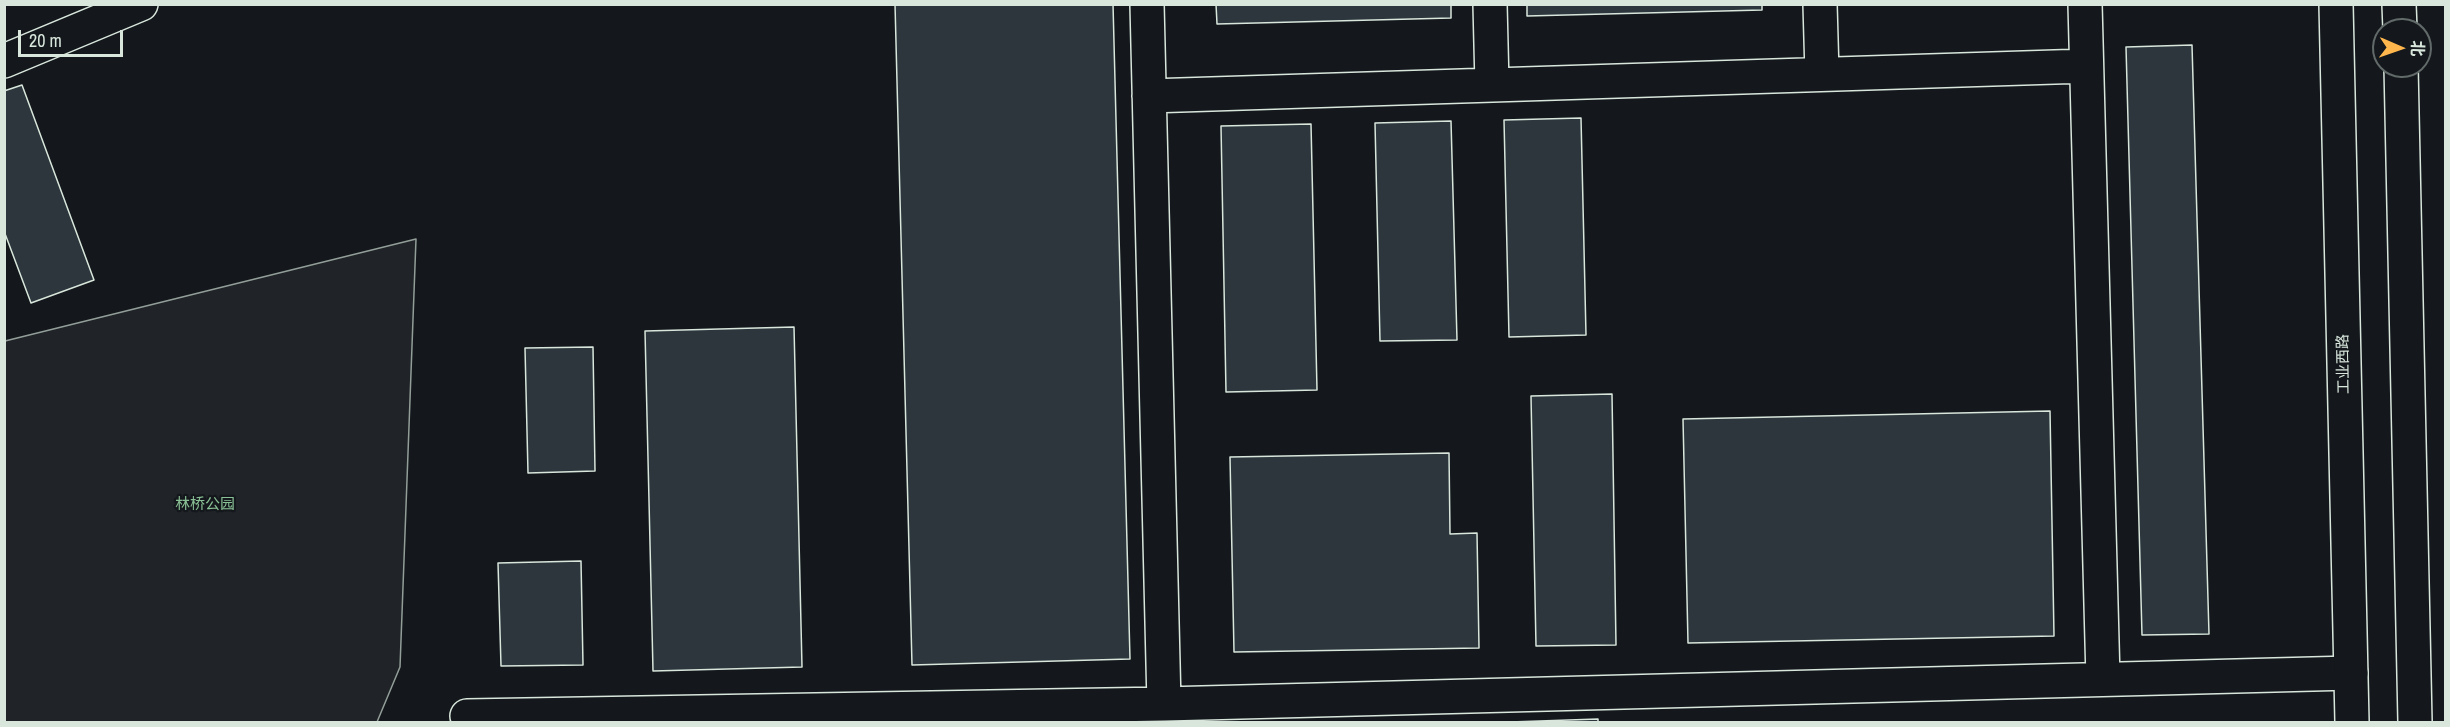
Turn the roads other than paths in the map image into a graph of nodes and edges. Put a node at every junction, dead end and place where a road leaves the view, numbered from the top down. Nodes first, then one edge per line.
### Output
1 (141, 4) edge
2 (1147, 4) edge
3 (1490, 4) edge
4 (1820, 4) edge
5 (2085, 4) edge
6 (2336, 4) edge
7 (4, 61) edge
8 (2086, 66) junction
9 (1822, 74) junction
10 (2400, 78) edge
11 (1492, 85) junction
12 (1149, 96) junction
13 (2351, 673) junction
14 (2103, 680) junction
15 (1164, 704) junction
16 (467, 716) dead end
17 (636, 718) edge
18 (2352, 723) edge
19 (2415, 723) edge

1 - 7 main road
2 - 12 main road
3 - 11 main road
4 - 9 main road
5 - 8 main road
6 - 13 main road, 工业西路
8 - 9 main road
8 - 14 main road
9 - 11 main road
10 - 19 main road
11 - 12 main road
12 - 15 main road
13 - 14 main road
13 - 18 main road, 工业西路
14 - 15 main road
15 - 17 main road
16 - 17 main road

